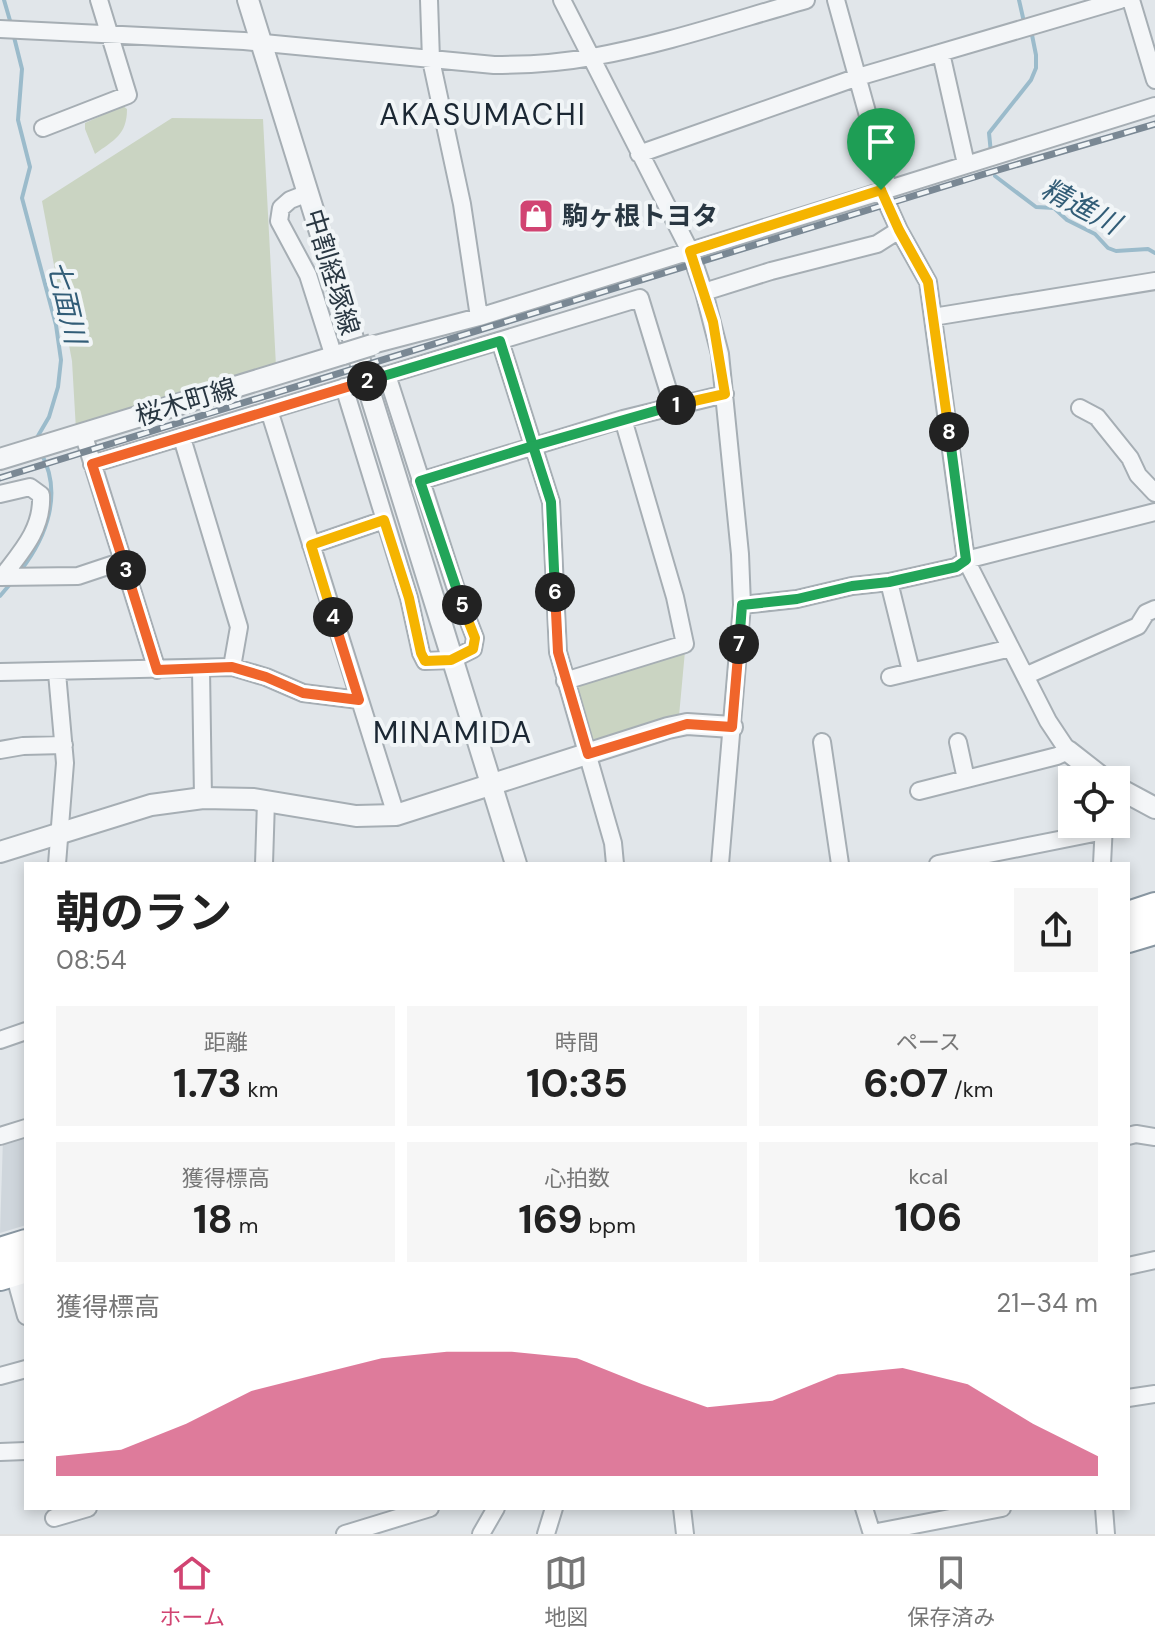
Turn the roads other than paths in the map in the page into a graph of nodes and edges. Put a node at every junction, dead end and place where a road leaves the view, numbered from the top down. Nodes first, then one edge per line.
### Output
1 (99, 0) edge
2 (248, 0) edge
3 (429, 0) edge
4 (562, 0) edge
5 (806, 0) edge
6 (836, 0) edge
7 (1120, 0) edge
8 (1131, 0) edge
9 (2, 29) edge
10 (111, 35) junction
11 (262, 43) junction
12 (941, 53) junction
13 (591, 58) junction
14 (431, 60) junction
15 (858, 77) junction
16 (1155, 80) edge
17 (1155, 106) edge
18 (43, 128) dead end
19 (639, 154) junction
20 (966, 164) junction
21 (884, 189) junction
22 (308, 193) junction
23 (899, 230) junction
24 (690, 251) junction
25 (1155, 281) edge
26 (704, 292) junction
27 (479, 317) junction
28 (933, 317) junction
29 (500, 341) junction
30 (372, 345) joint
31 (338, 356) junction
32 (384, 376) junction
33 (347, 387) junction
34 (725, 394) junction
35 (673, 406) junction
36 (1080, 408) dead end
37 (269, 410) junction
38 (623, 419) junction
39 (83, 433) junction
40 (182, 438) junction
41 (533, 446) junction
42 (0, 459) edge
43 (92, 464) junction
44 (420, 481) junction
45 (1155, 493) edge
46 (0, 494) edge
47 (1155, 512) edge
48 (384, 520) junction
49 (311, 545) junction
50 (966, 560) junction
51 (123, 561) junction
52 (2, 577) edge
53 (889, 582) junction
54 (742, 605) junction
55 (1155, 609) edge
56 (1011, 648) junction
57 (451, 660) junction
58 (232, 667) junction
59 (201, 669) junction
60 (157, 670) junction
61 (911, 671) junction
62 (0, 672) edge
63 (57, 673) junction
64 (1025, 676) junction
65 (890, 677) dead end
66 (565, 681) junction
67 (359, 700) junction
68 (732, 727) junction
69 (822, 742) dead end
70 (958, 742) dead end
71 (64, 745) junction
72 (0, 750) edge
73 (1068, 751) junction
74 (588, 754) junction
75 (1087, 766) edge
76 (966, 779) junction
77 (491, 785) junction
78 (919, 791) dead end
79 (1130, 795) edge
80 (203, 798) junction
81 (266, 801) junction
82 (1155, 808) edge
83 (396, 815) junction
84 (59, 833) junction
85 (1058, 837) edge
86 (1103, 838) edge
87 (0, 852) edge
88 (57, 862) edge
89 (264, 862) edge
90 (515, 862) edge
91 (615, 862) edge
92 (720, 862) edge
93 (840, 862) edge
94 (947, 862) edge
95 (1102, 862) edge
96 (1155, 906) edge
97 (1130, 914) edge
98 (1155, 931) edge
99 (1130, 938) edge
100 (24, 1032) edge
101 (0, 1040) edge
102 (24, 1129) edge
103 (0, 1136) edge
104 (1130, 1136) edge
105 (1155, 1137) edge
106 (24, 1246) edge
107 (1155, 1260) edge
108 (1130, 1266) edge
109 (10, 1267) edge
110 (24, 1310) edge
111 (24, 1370) edge
112 (0, 1376) edge
113 (1155, 1394) edge
114 (1130, 1398) edge
115 (24, 1451) edge
116 (0, 1452) edge
117 (82, 1510) edge
118 (423, 1510) edge
119 (495, 1510) edge
120 (553, 1510) edge
121 (682, 1510) edge
122 (865, 1510) edge
123 (992, 1510) edge
124 (1104, 1510) edge
125 (54, 1520) edge
126 (345, 1534) edge
127 (481, 1534) edge
128 (546, 1534) edge
129 (685, 1534) edge
130 (872, 1534) edge
131 (1106, 1534) edge

1 - 10 street
2 - 11 street, 中割経塚線
3 - 14 street
4 - 13 street
5 - 13 street
6 - 15 street
7 - 12 street
8 - 16 street
9 - 10 street
10 - 11 street
10 - 18 street
11 - 14 street
11 - 22 street, 中割経塚線
12 - 15 street
12 - 20 street
13 - 14 street
13 - 19 street
14 - 27 street
15 - 19 street
15 - 21 street
17 - 20 street
19 - 24 street
20 - 21 street
21 - 23 street
21 - 24 street
22 - 31 street
22 - 57 street, 中割経塚線
23 - 26 street
23 - 28 street
24 - 26 street
24 - 27 street
25 - 28 street
26 - 34 street
27 - 30 street
28 - 50 street
29 - 32 street
29 - 35 street
29 - 41 street
30 - 31 street, 桜木町線, bridge
31 - 39 street, 桜木町線
32 - 33 street, bridge
32 - 44 street
33 - 37 street
33 - 48 street
34 - 35 street
34 - 54 street
35 - 38 street
36 - 45 street
37 - 40 street
37 - 49 street
38 - 41 street
38 - 66 street
39 - 42 street, 桜木町線
39 - 43 street
40 - 43 street
40 - 58 street
41 - 44 street
41 - 66 street
43 - 51 street
44 - 57 street
46 - 52 street
47 - 50 street
48 - 49 street
48 - 57 street
49 - 67 street
50 - 53 street
50 - 56 street
51 - 52 street
51 - 60 street
53 - 54 street
53 - 61 street
54 - 68 street
55 - 64 street
56 - 61 street
56 - 64 street
57 - 77 street, 中割経塚線
58 - 59 street
58 - 67 street
59 - 60 street
59 - 80 street
60 - 63 street
61 - 65 street
62 - 63 street
63 - 71 street
64 - 73 street
66 - 74 street
67 - 83 street
68 - 74 street
68 - 92 street
69 - 93 street
70 - 76 street
71 - 72 street
71 - 84 street
73 - 75 street
73 - 76 street
74 - 77 street
74 - 91 street
76 - 78 street
77 - 83 street
77 - 90 street, 中割経塚線
79 - 82 street
80 - 81 street
80 - 84 street
81 - 83 street
81 - 89 street
84 - 87 street
84 - 88 street
85 - 94 street
86 - 95 street
96 - 97 highway
98 - 99 highway
100 - 101 street
102 - 103 street
104 - 105 street
106 - 109 highway
107 - 108 street
109 - 110 street
111 - 112 street
113 - 114 street
115 - 116 street
117 - 125 street
118 - 126 street
119 - 127 street
120 - 128 street
121 - 129 street
122 - 130 street
123 - 130 street
124 - 131 street

